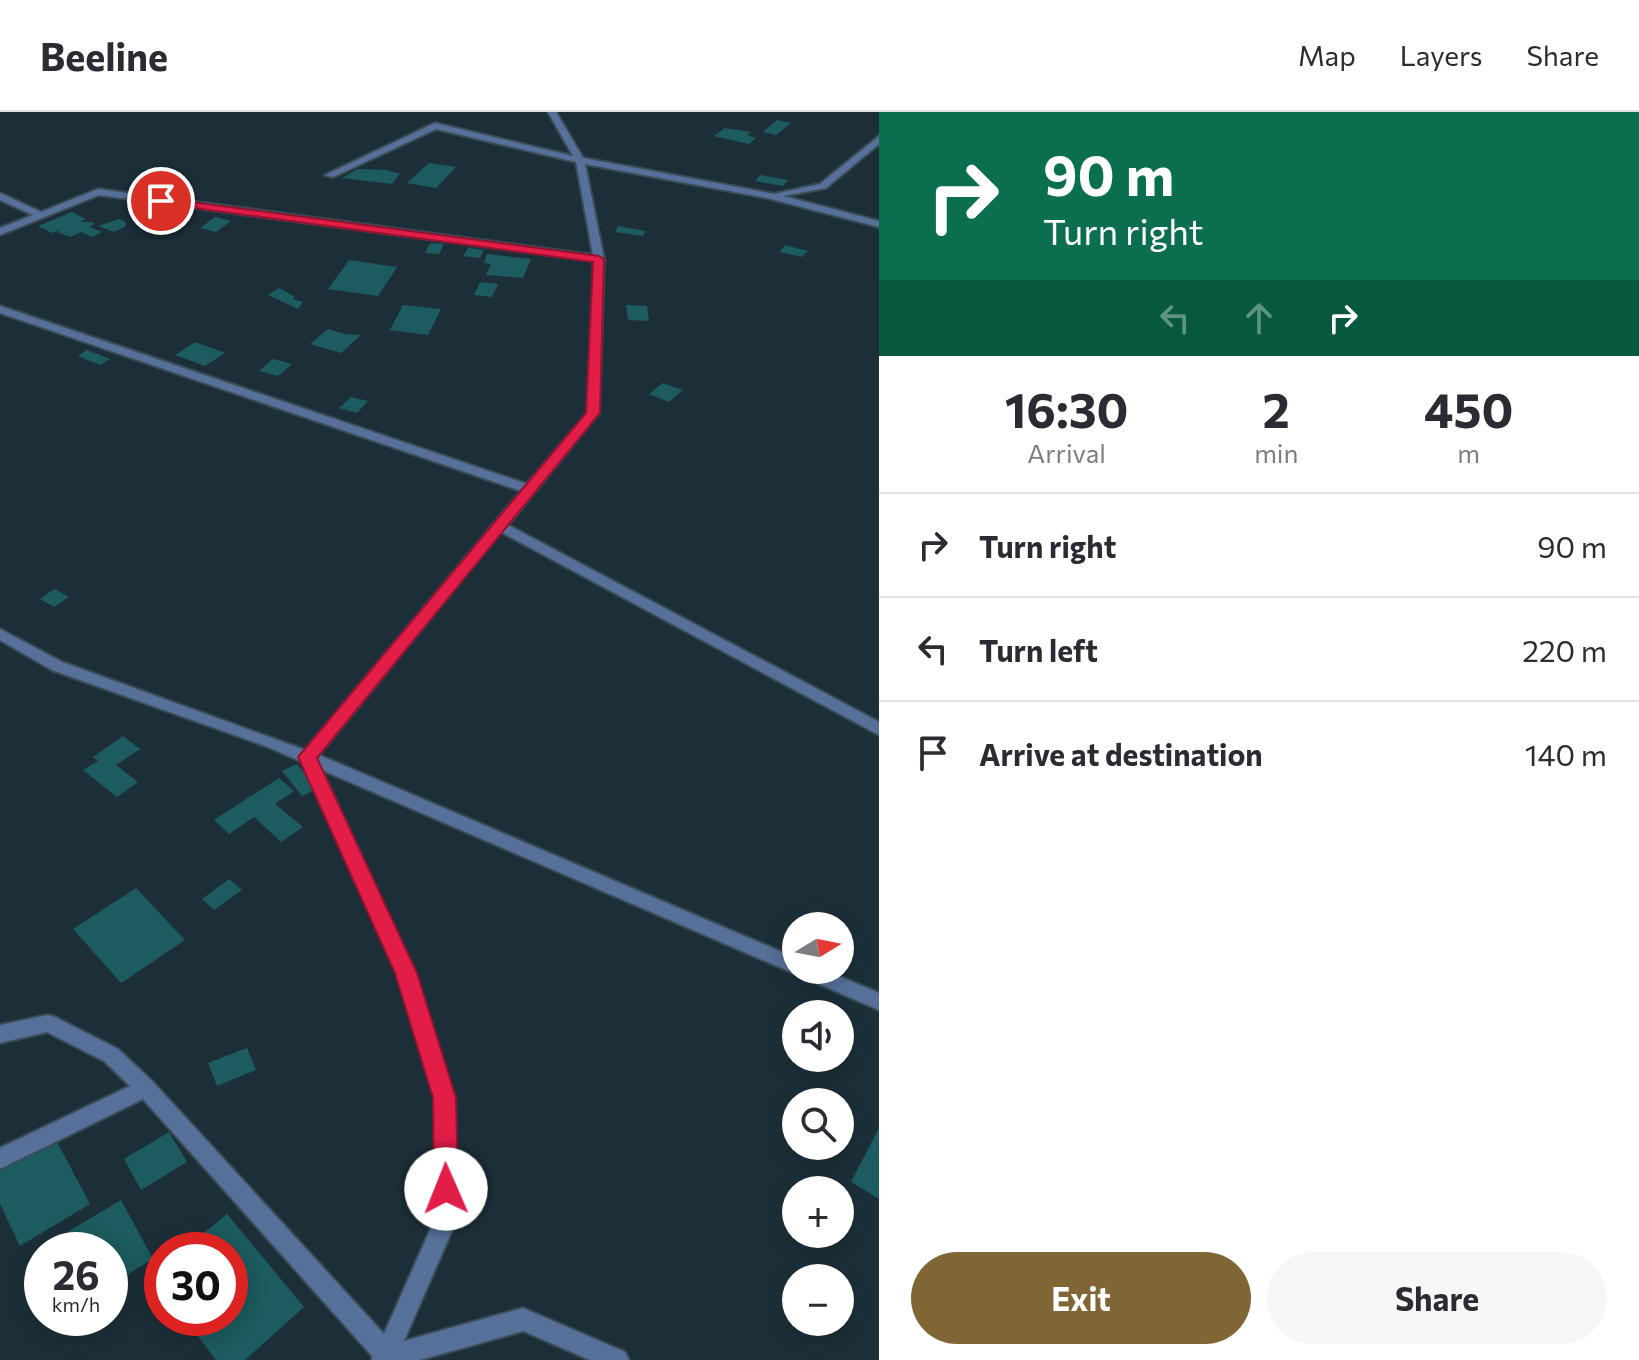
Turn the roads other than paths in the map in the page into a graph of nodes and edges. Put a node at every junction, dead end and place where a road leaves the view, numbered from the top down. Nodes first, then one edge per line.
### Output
1 (552, 112) edge
2 (879, 139) edge
3 (580, 160) junction
4 (330, 175) dead end
5 (768, 195) junction
6 (0, 196) edge
7 (43, 216) junction
8 (879, 224) edge
9 (0, 232) edge
10 (599, 259) junction
11 (0, 309) edge
12 (529, 489) junction
13 (498, 525) junction
14 (0, 634) edge
15 (879, 729) edge
16 (308, 757) junction
17 (782, 960) edge
18 (837, 984) edge
19 (879, 1002) edge
20 (0, 1034) edge
21 (146, 1088) junction
22 (0, 1159) edge
23 (385, 1359) edge
24 (617, 1360) edge

1 - 3 street
2 - 5 street
3 - 4 street
3 - 5 street
3 - 10 street
5 - 8 street
6 - 7 street
7 - 9 street
7 - 10 street
10 - 12 street
11 - 12 street
12 - 13 street
13 - 15 street
13 - 16 street
14 - 16 street
16 - 17 street
16 - 23 street
18 - 19 street
20 - 21 street
21 - 22 street
21 - 23 street
23 - 24 street

